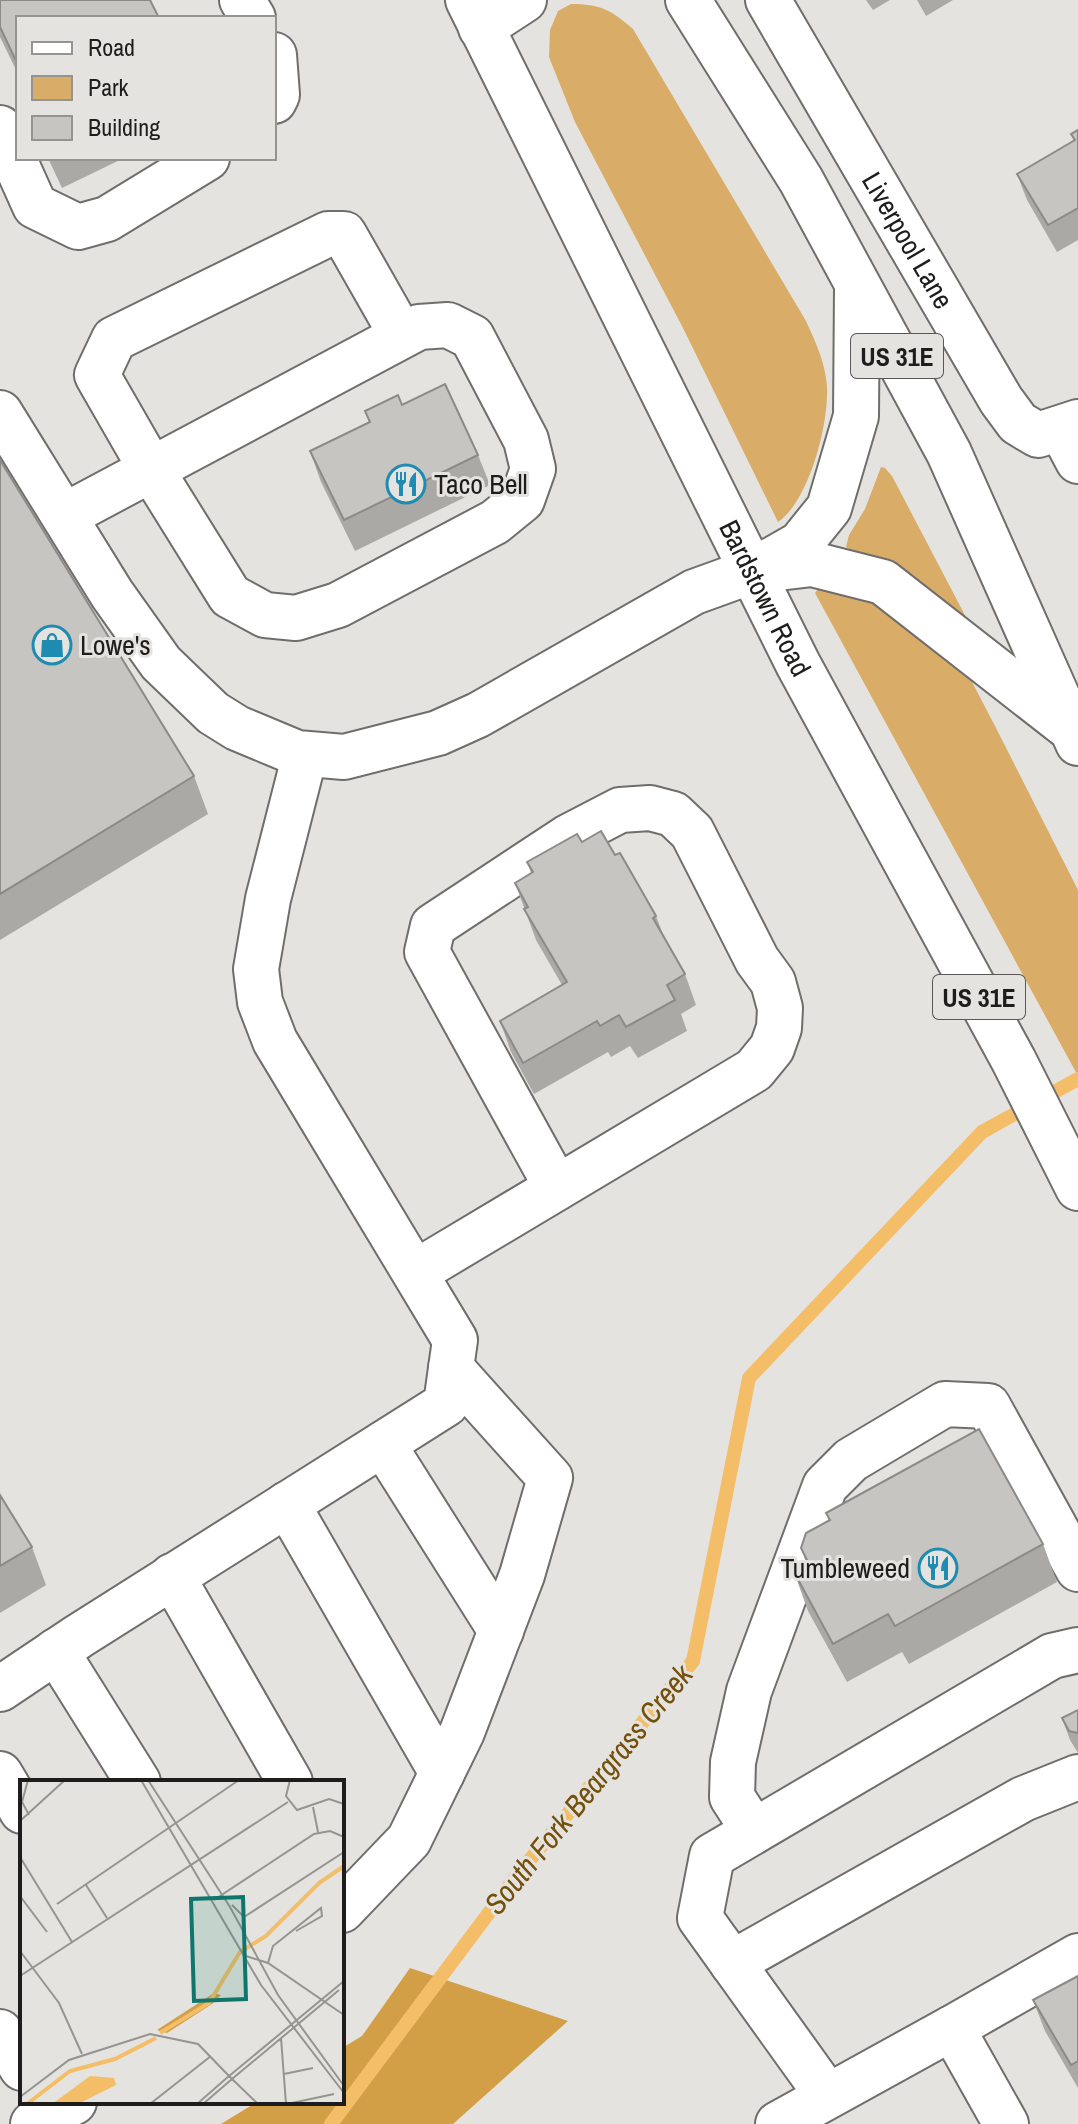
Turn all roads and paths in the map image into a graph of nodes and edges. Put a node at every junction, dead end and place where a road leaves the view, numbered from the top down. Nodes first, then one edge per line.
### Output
1 (524, 0) edge
2 (688, 0) edge
3 (768, 0) edge
4 (474, 14) edge
5 (0, 128) edge
6 (204, 160) edge
7 (857, 282) junction
8 (402, 336) junction
9 (0, 413) edge
10 (1072, 438) edge
11 (151, 469) junction
12 (64, 516) junction
13 (752, 571) junction
14 (1075, 736) edge
15 (305, 754) junction
16 (557, 1188) junction
17 (1078, 1188) edge
18 (416, 1272) junction
19 (451, 1368) junction
20 (383, 1444) junction
21 (287, 1504) junction
22 (1078, 1569) edge
23 (172, 1576) junction
24 (501, 1631) junction
25 (1078, 1650) edge
26 (56, 1651) junction
27 (0, 1689) edge
28 (442, 1773) junction
29 (0, 1774) edge
30 (1078, 1777) edge
31 (137, 1780) edge
32 (289, 1780) edge
33 (20, 1808) edge
34 (754, 1831) junction
35 (346, 1893) edge
36 (1078, 1956) edge
37 (732, 1963) junction
38 (952, 2028) junction
39 (0, 2032) edge
40 (20, 2065) edge
41 (827, 2095) junction
42 (778, 2124) edge
43 (1006, 2124) edge

1 - 4 main road
2 - 7 main road, US 31E
3 - 10 main road, Liverpool Lane
4 - 13 main road, Bardstown Road / US 31E
5 - 6 main road
7 - 13 main road
7 - 14 main road, US 31E
8 - 11 main road
8 - 11 main road
8 - 11 main road
9 - 12 main road
11 - 12 main road
12 - 15 main road
13 - 14 main road
13 - 15 main road
13 - 17 main road, Bardstown Road / US 31E
15 - 18 main road
16 - 16 main road
16 - 18 main road
18 - 19 main road
19 - 20 main road
19 - 24 main road
20 - 21 main road
20 - 24 main road
21 - 23 main road
21 - 28 main road
22 - 34 main road
23 - 26 main road
23 - 32 main road
24 - 28 main road
25 - 34 main road
26 - 27 main road
26 - 31 main road
28 - 35 main road
29 - 33 main road
30 - 37 main road
34 - 37 main road
36 - 38 main road
37 - 41 main road
38 - 41 main road
38 - 43 main road
39 - 40 main road
41 - 42 main road

